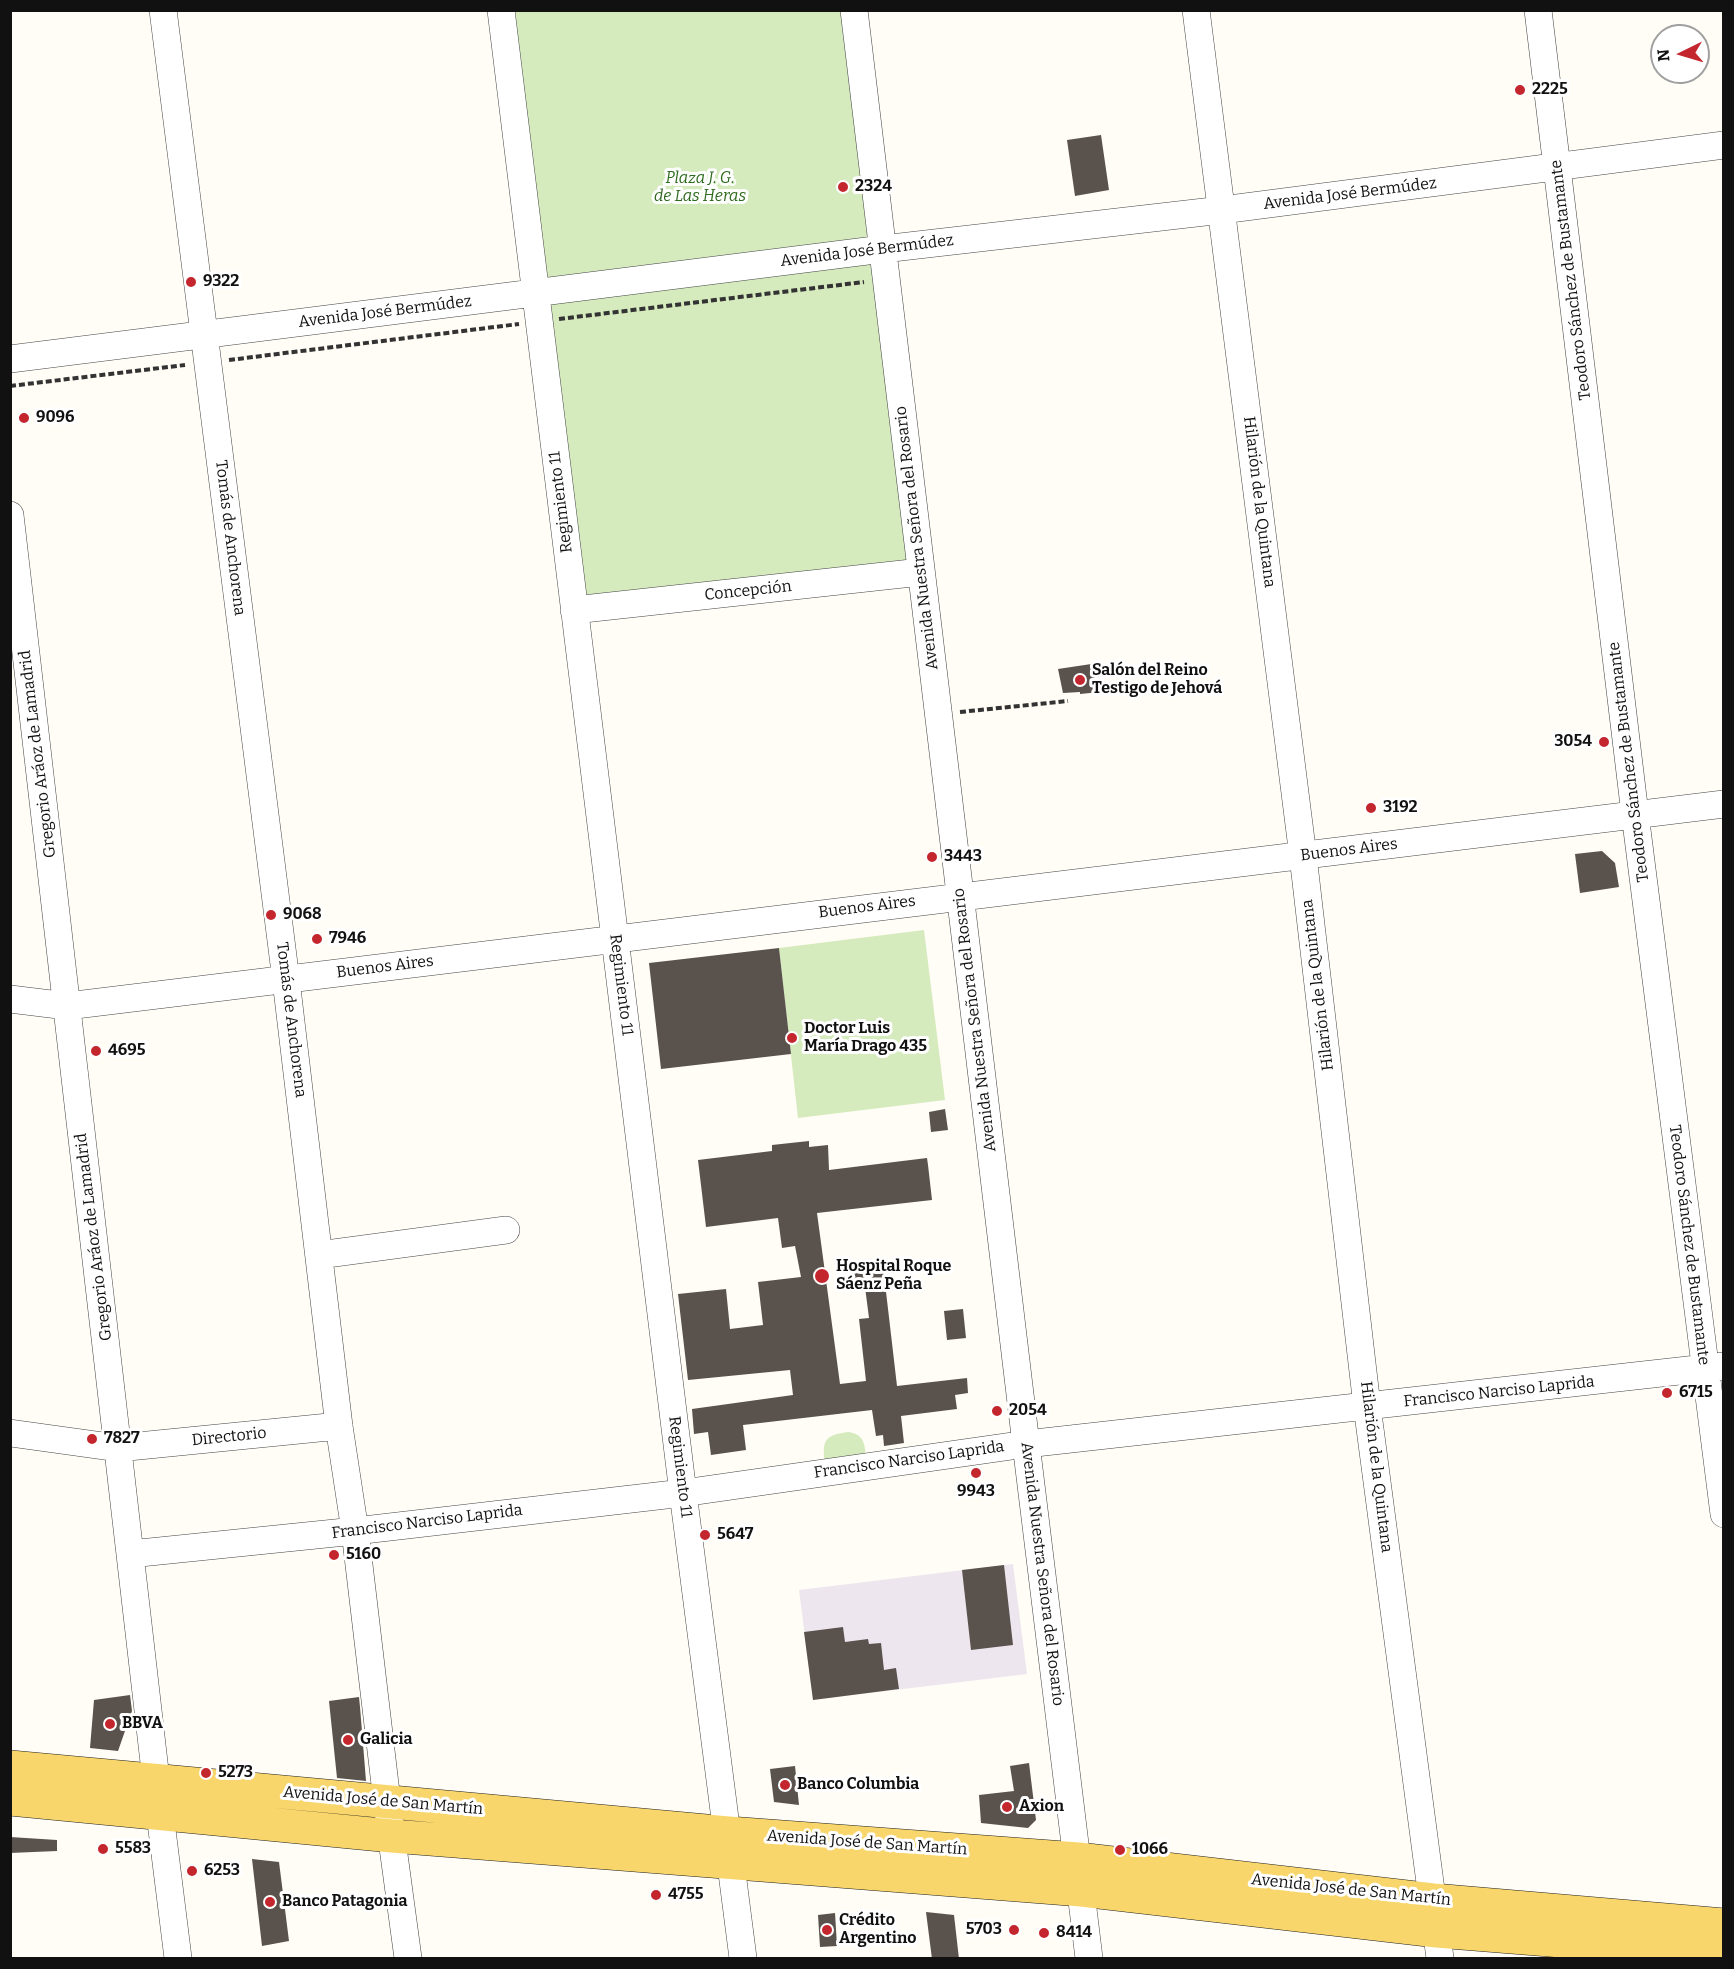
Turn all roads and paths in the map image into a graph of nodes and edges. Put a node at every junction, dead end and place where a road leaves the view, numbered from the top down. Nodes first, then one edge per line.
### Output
1 (163, 10) edge
2 (501, 10) edge
3 (854, 10) edge
4 (1196, 10) edge
5 (1538, 10) edge
6 (1724, 145) edge
7 (1558, 168) junction
8 (1222, 210) junction
9 (883, 249) junction
10 (887, 280) junction
11 (536, 293) junction
12 (539, 322) junction
13 (204, 334) junction
14 (10, 359) edge
15 (208, 362) junction
16 (10, 386) edge
17 (10, 515) edge
18 (921, 572) junction
19 (574, 610) junction
20 (1068, 700) dead end
21 (938, 714) junction
22 (1724, 804) edge
23 (1635, 814) junction
24 (1303, 856) junction
25 (960, 896) junction
26 (615, 938) junction
27 (286, 980) junction
28 (10, 999) edge
29 (67, 1006) junction
30 (506, 1230) dead end
31 (320, 1255) junction
32 (1714, 1367) edge
33 (1367, 1406) junction
34 (339, 1426) junction
35 (10, 1433) edge
36 (1026, 1444) junction
37 (118, 1448) junction
38 (683, 1493) junction
39 (1724, 1514) edge
40 (355, 1531) junction
41 (130, 1554) junction
42 (10, 1767) edge
43 (157, 1781) junction
44 (10, 1799) edge
45 (387, 1802) junction
46 (160, 1814) junction
47 (392, 1836) junction
48 (730, 1848) junction
49 (1080, 1875) junction
50 (1724, 1925) edge
51 (1437, 1930) edge
52 (1724, 1954) edge
53 (178, 1959) edge
54 (408, 1959) edge
55 (743, 1959) edge
56 (1089, 1959) edge

1 - 13 street, Tomás de Anchorena
2 - 11 street, Regimiento 11
3 - 9 street, Avenida Nuestra Señora del Rosario
4 - 8 street, Hilarión de la Quintana
5 - 7 street, Teodoro Sánchez de Bustamante
6 - 7 street, Avenida José Bermúdez
7 - 8 street, Avenida José Bermúdez
7 - 23 street, Teodoro Sánchez de Bustamante
8 - 9 street, Avenida José Bermúdez
8 - 24 street, Hilarión de la Quintana
9 - 10 street, Avenida Nuestra Señora del Rosario
9 - 11 street, Avenida José Bermúdez
10 - 12 path
10 - 18 street, Avenida Nuestra Señora del Rosario
11 - 12 street, Regimiento 11
11 - 13 street, Avenida José Bermúdez
12 - 15 path
12 - 19 street, Regimiento 11
13 - 14 street, Avenida José Bermúdez
13 - 15 street, Tomás de Anchorena
15 - 16 path
15 - 27 street, Tomás de Anchorena
17 - 29 street, Gregorio Aráoz de Lamadrid
18 - 19 street, Concepción
18 - 21 street, Avenida Nuestra Señora del Rosario
19 - 26 street, Regimiento 11
20 - 21 path
21 - 25 street, Avenida Nuestra Señora del Rosario
22 - 23 street, Buenos Aires
23 - 24 street, Buenos Aires
23 - 32 street, Teodoro Sánchez de Bustamante
24 - 25 street, Buenos Aires
24 - 33 street, Hilarión de la Quintana
25 - 26 street, Buenos Aires
25 - 36 street, Avenida Nuestra Señora del Rosario
26 - 27 street, Buenos Aires
26 - 38 street, Regimiento 11
27 - 29 street, Buenos Aires
27 - 31 street, Tomás de Anchorena
28 - 29 street, Buenos Aires
29 - 37 street, Gregorio Aráoz de Lamadrid
30 - 31 street
31 - 34 street, Tomás de Anchorena
32 - 33 street, Francisco Narciso Laprida
32 - 39 street, Teodoro Sánchez de Bustamante
33 - 36 street, Francisco Narciso Laprida
33 - 51 street, Hilarión de la Quintana
34 - 37 street, Directorio
34 - 40 street, Tomás de Anchorena
35 - 37 street
36 - 38 street, Francisco Narciso Laprida
36 - 49 street, Avenida Nuestra Señora del Rosario
37 - 41 street, Gregorio Aráoz de Lamadrid
38 - 40 street, Francisco Narciso Laprida
38 - 48 street, Regimiento 11
40 - 41 street, Francisco Narciso Laprida
40 - 45 street, Tomás de Anchorena
41 - 43 street, Gregorio Aráoz de Lamadrid
42 - 43 main road, Avenida José de San Martín
43 - 45 main road, Avenida José de San Martín
43 - 46 street, Gregorio Aráoz de Lamadrid
44 - 46 main road, Avenida José de San Martín
45 - 47 street, Tomás de Anchorena
45 - 48 main road, Avenida José de San Martín
46 - 47 main road, Avenida José de San Martín
46 - 53 street, Gregorio Aráoz de Lamadrid
47 - 48 main road, Avenida José de San Martín
47 - 54 street, Tomás de Anchorena
48 - 49 main road, Avenida José de San Martín
48 - 55 street, Regimiento 11
49 - 51 main road, Avenida José de San Martín
49 - 56 street, Avenida Nuestra Señora del Rosario
50 - 51 main road, Avenida José de San Martín
51 - 52 main road, Avenida José de San Martín

